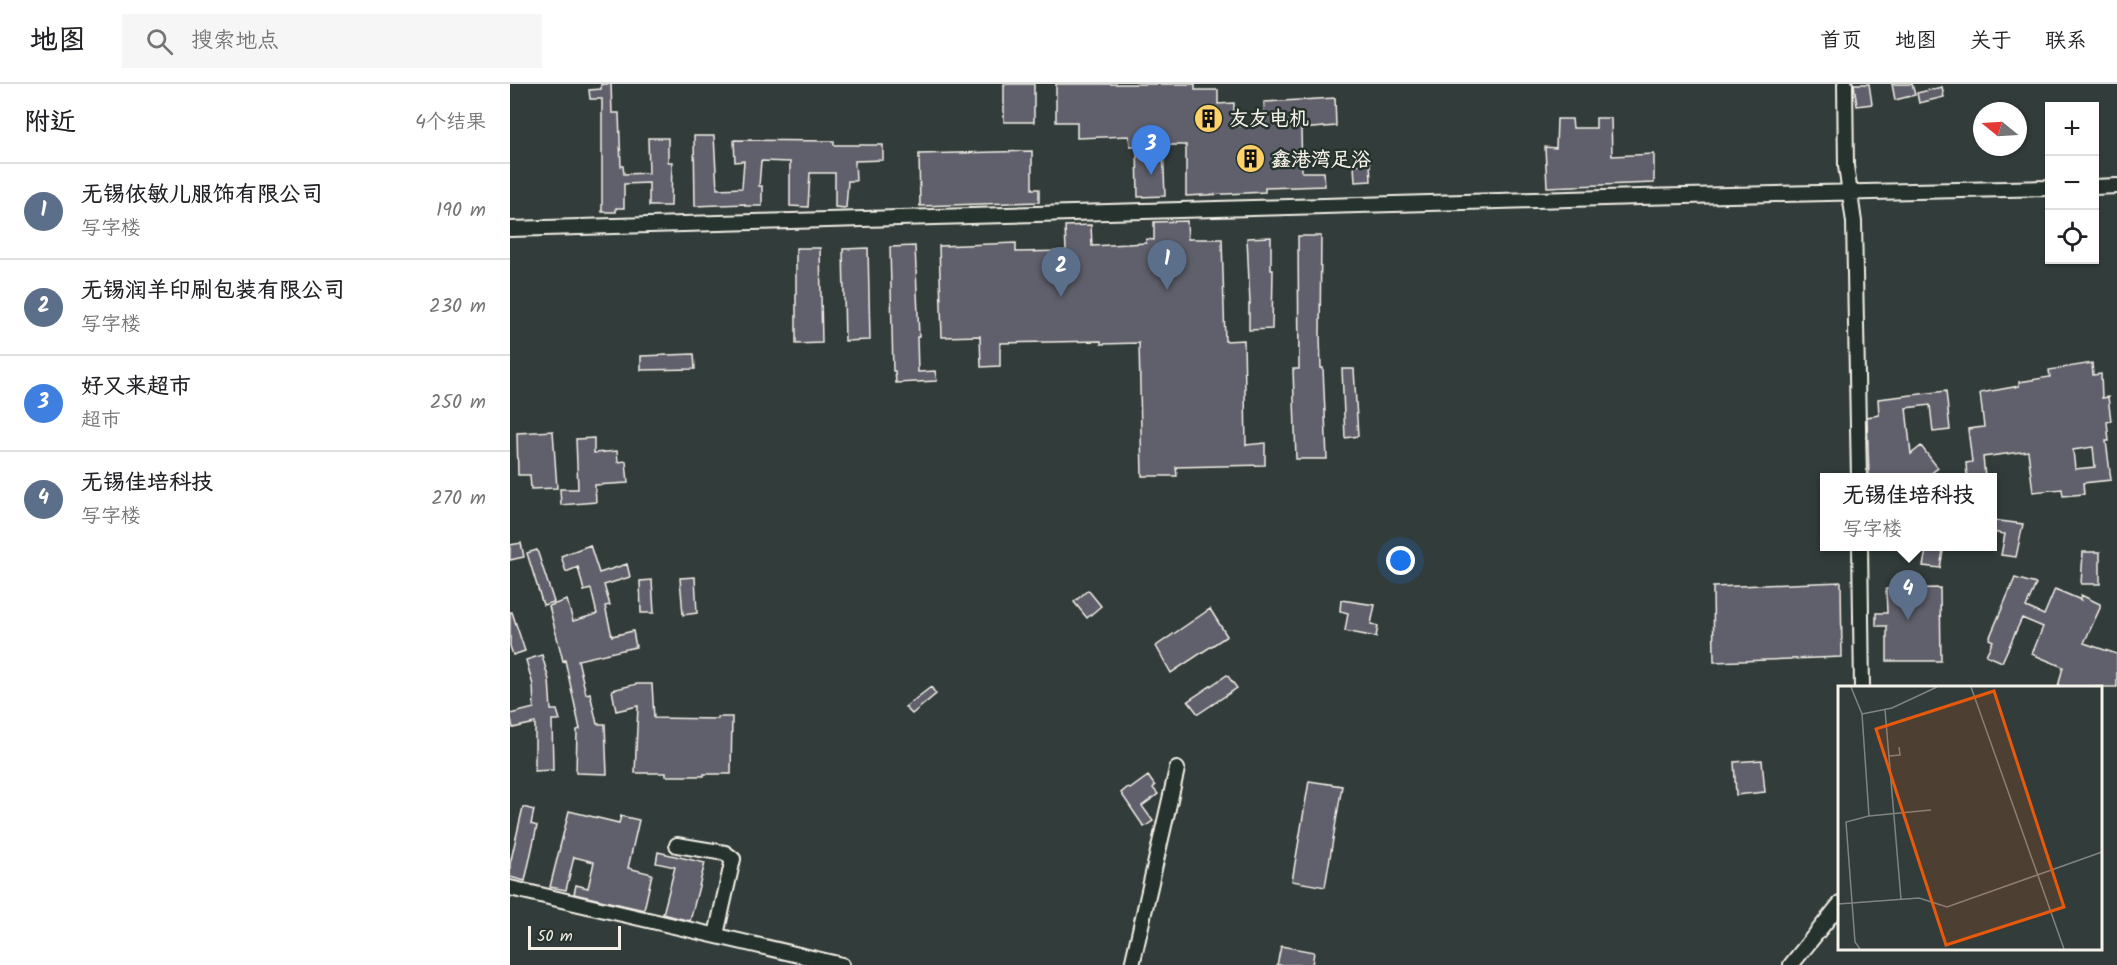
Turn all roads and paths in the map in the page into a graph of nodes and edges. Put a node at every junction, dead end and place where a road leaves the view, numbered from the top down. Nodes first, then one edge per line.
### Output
1 (1845, 84) edge
2 (2117, 186) edge
3 (2099, 187) edge
4 (2045, 188) edge
5 (1850, 192) junction
6 (510, 229) edge
7 (1859, 473) edge
8 (1860, 551) edge
9 (1862, 686) edge
10 (1177, 770) dead end
11 (677, 845) dead end
12 (510, 888) edge
13 (1838, 905) edge
14 (716, 935) junction
15 (842, 965) edge
16 (1132, 965) edge
17 (1791, 965) edge

1 - 5 street
2 - 3 street
4 - 5 street
5 - 6 street
5 - 7 street
8 - 9 street
10 - 16 street
11 - 14 street
12 - 14 street
13 - 17 street
14 - 15 street

